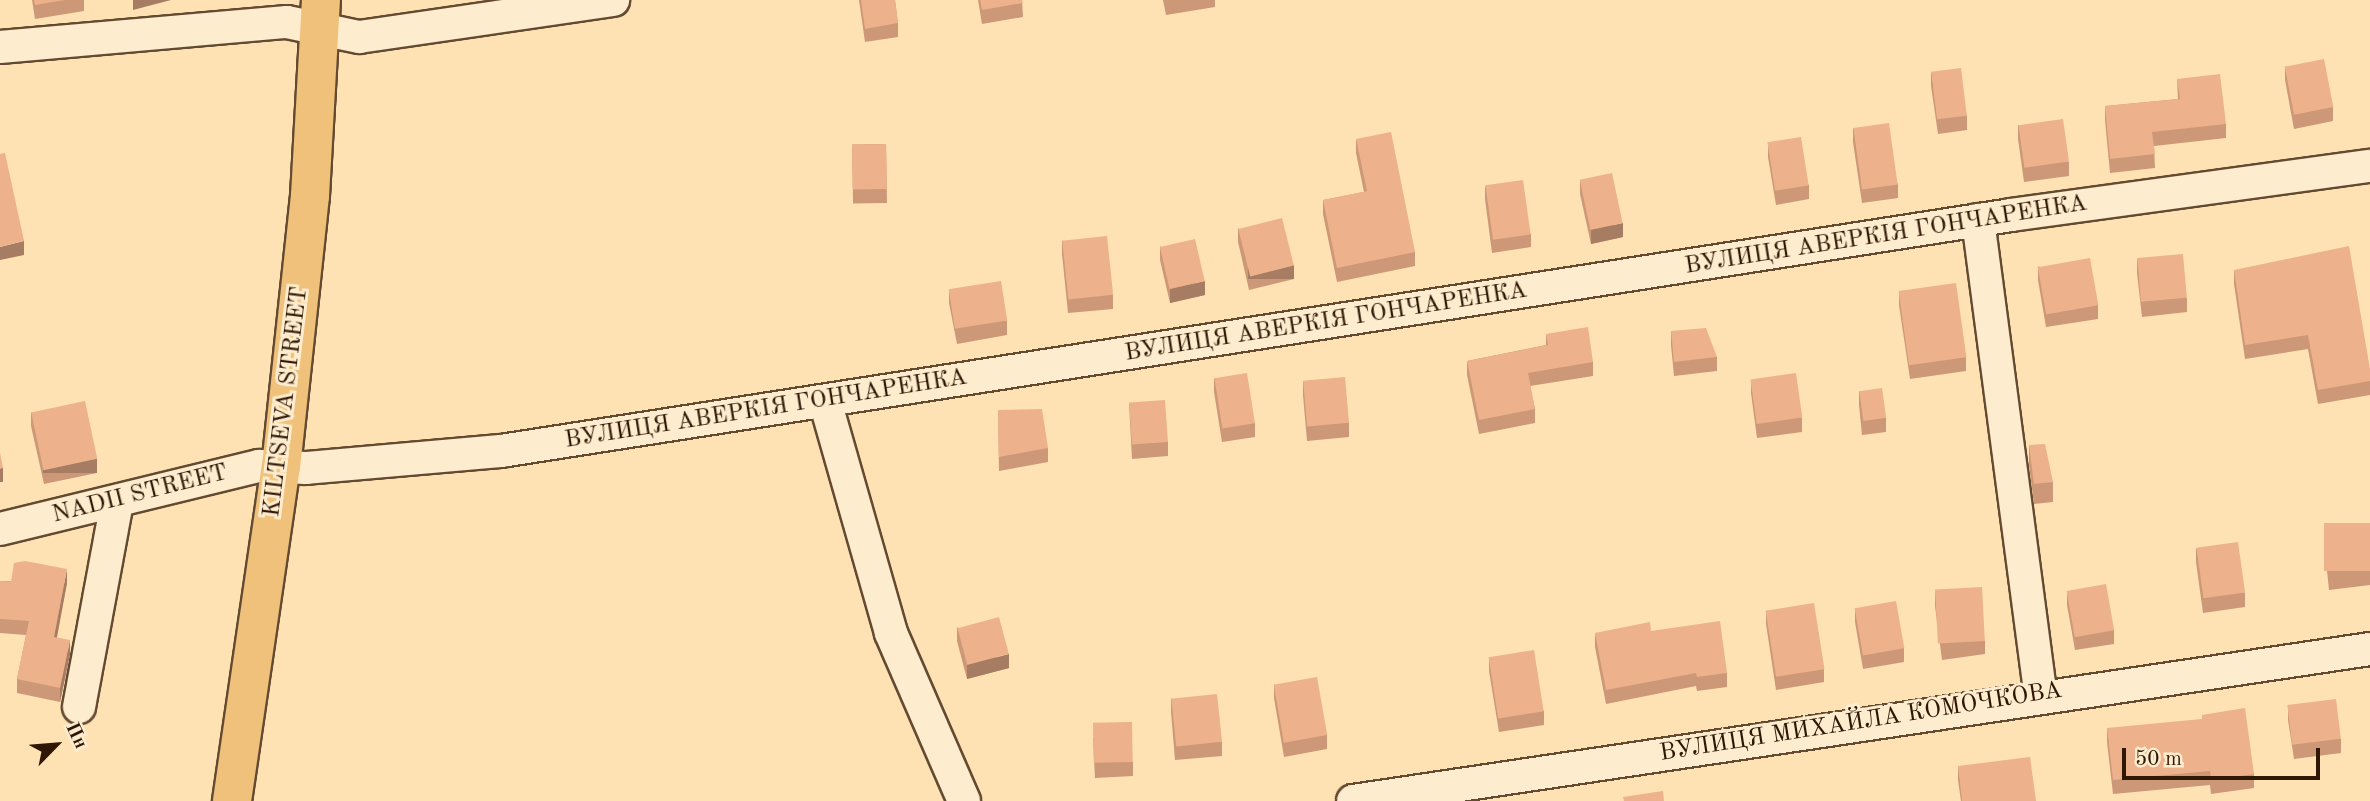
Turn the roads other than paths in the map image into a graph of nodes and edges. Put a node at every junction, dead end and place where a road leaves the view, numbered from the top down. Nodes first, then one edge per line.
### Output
1 (613, 0) edge
2 (321, 13) edge
3 (0, 47) edge
4 (2370, 166) edge
5 (1979, 220) junction
6 (825, 401) junction
7 (281, 467) junction
8 (117, 501) junction
9 (0, 529) edge
10 (2370, 649) edge
11 (2041, 696) junction
12 (79, 707) dead end
13 (232, 801) edge
14 (964, 801) edge
15 (1353, 801) edge

1 - 2 street
2 - 3 street
2 - 7 main road, KILTSEVA STREET
4 - 5 street, ВУЛИЦЯ АВЕРКІЯ ГОНЧАРЕНКА
5 - 6 street, ВУЛИЦЯ АВЕРКІЯ ГОНЧАРЕНКА
5 - 11 street
6 - 7 street, ВУЛИЦЯ АВЕРКІЯ ГОНЧАРЕНКА
6 - 14 street
7 - 8 street, NADII STREET
7 - 13 main road, KILTSEVA STREET
8 - 9 street, NADII STREET
8 - 12 street
10 - 11 street, ВУЛИЦЯ МИХАЙЛА КОМОЧКОВА
11 - 15 street, ВУЛИЦЯ МИХАЙЛА КОМОЧКОВА

